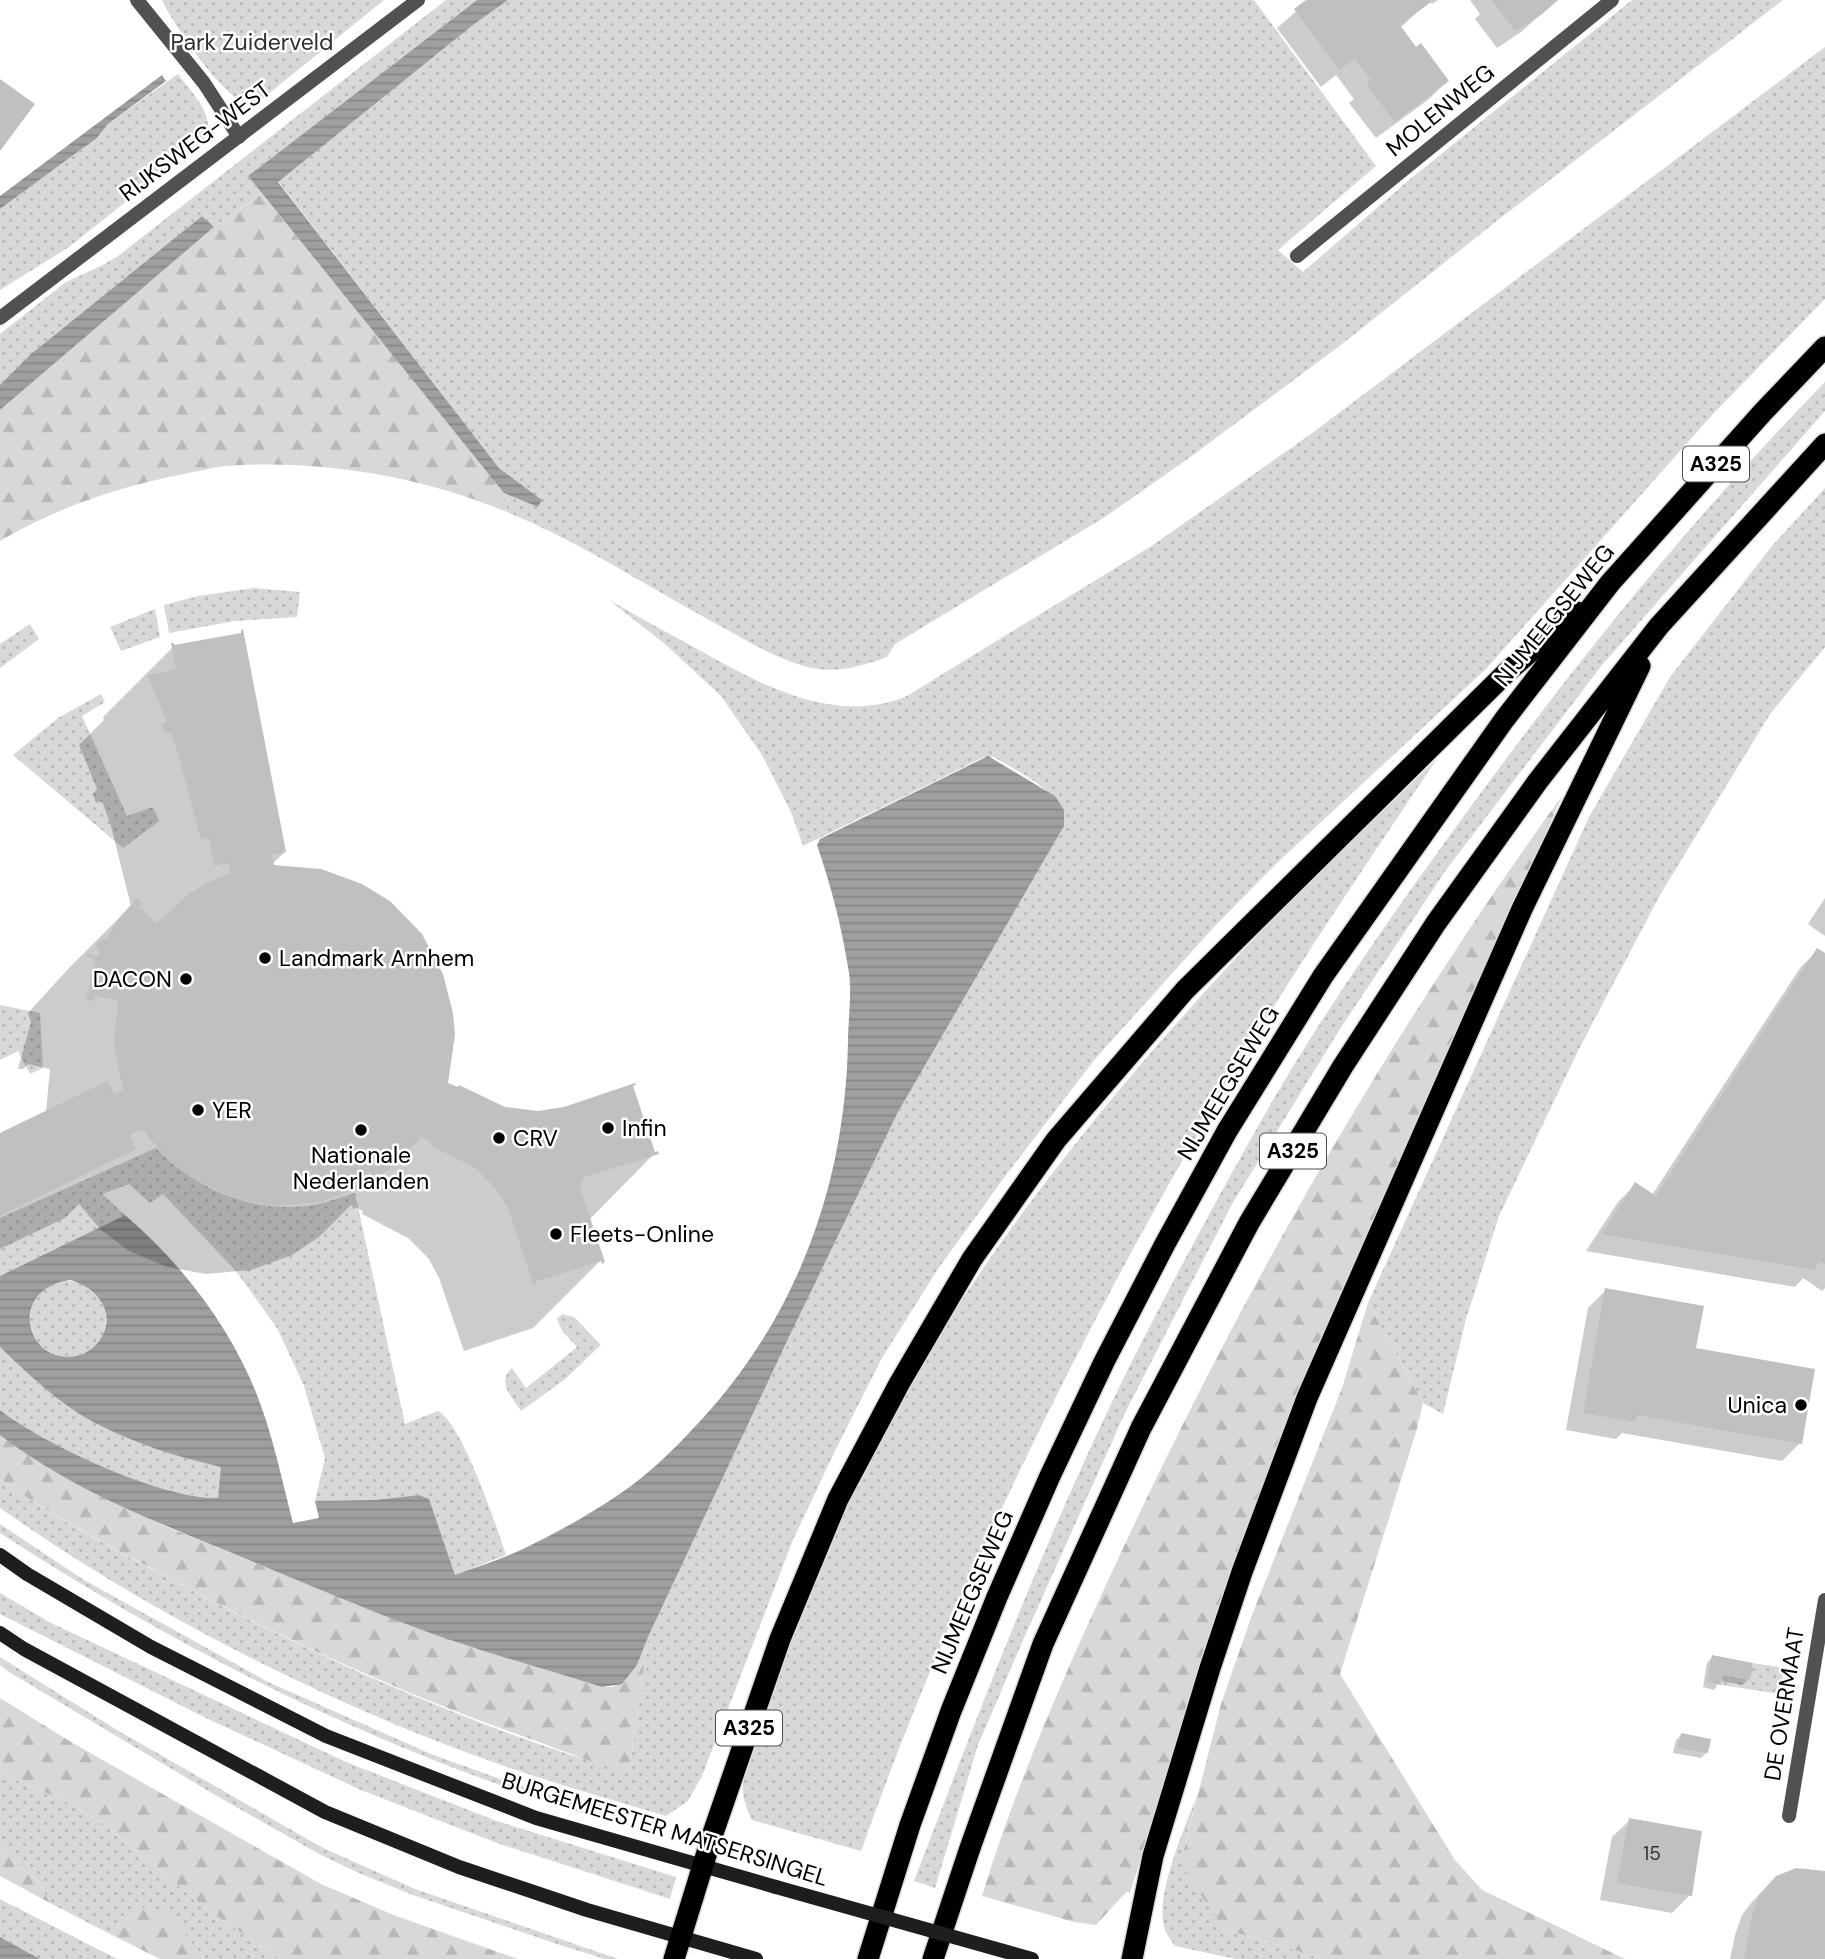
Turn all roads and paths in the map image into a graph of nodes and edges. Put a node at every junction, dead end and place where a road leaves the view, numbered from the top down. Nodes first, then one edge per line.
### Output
1 (137, 0) edge
2 (418, 0) edge
3 (1612, 0) edge
4 (239, 137) junction
5 (1297, 256) dead end
6 (0, 318) edge
7 (1825, 347) edge
8 (1825, 444) edge
9 (1610, 583) junction
10 (1659, 626) junction
11 (0, 1555) edge
12 (1825, 1600) edge
13 (0, 1633) edge
14 (1789, 1816) dead end
15 (703, 1866) junction
16 (680, 1938) junction
17 (674, 1959) edge
18 (755, 1959) edge
19 (868, 1959) edge
20 (933, 1959) edge
21 (1032, 1959) edge
22 (1132, 1959) edge

1 - 4 street
2 - 4 street, RIJKSWEG-WEST
3 - 5 street, MOLENWEG
4 - 6 street, RIJKSWEG-WEST
7 - 9 highway, NIJMEEGSEWEG / A325
8 - 10 highway, A325
9 - 15 highway, A325
9 - 19 highway, NIJMEEGSEWEG / A325
10 - 20 highway, A325
10 - 22 highway, A325
11 - 15 main road, BURGEMEESTER MATSERSINGEL
12 - 14 street, DE OVERMAAT
13 - 16 main road
15 - 16 highway, A325
15 - 21 main road, BURGEMEESTER MATSERSINGEL, bridge
16 - 17 highway, A325
16 - 18 main road

